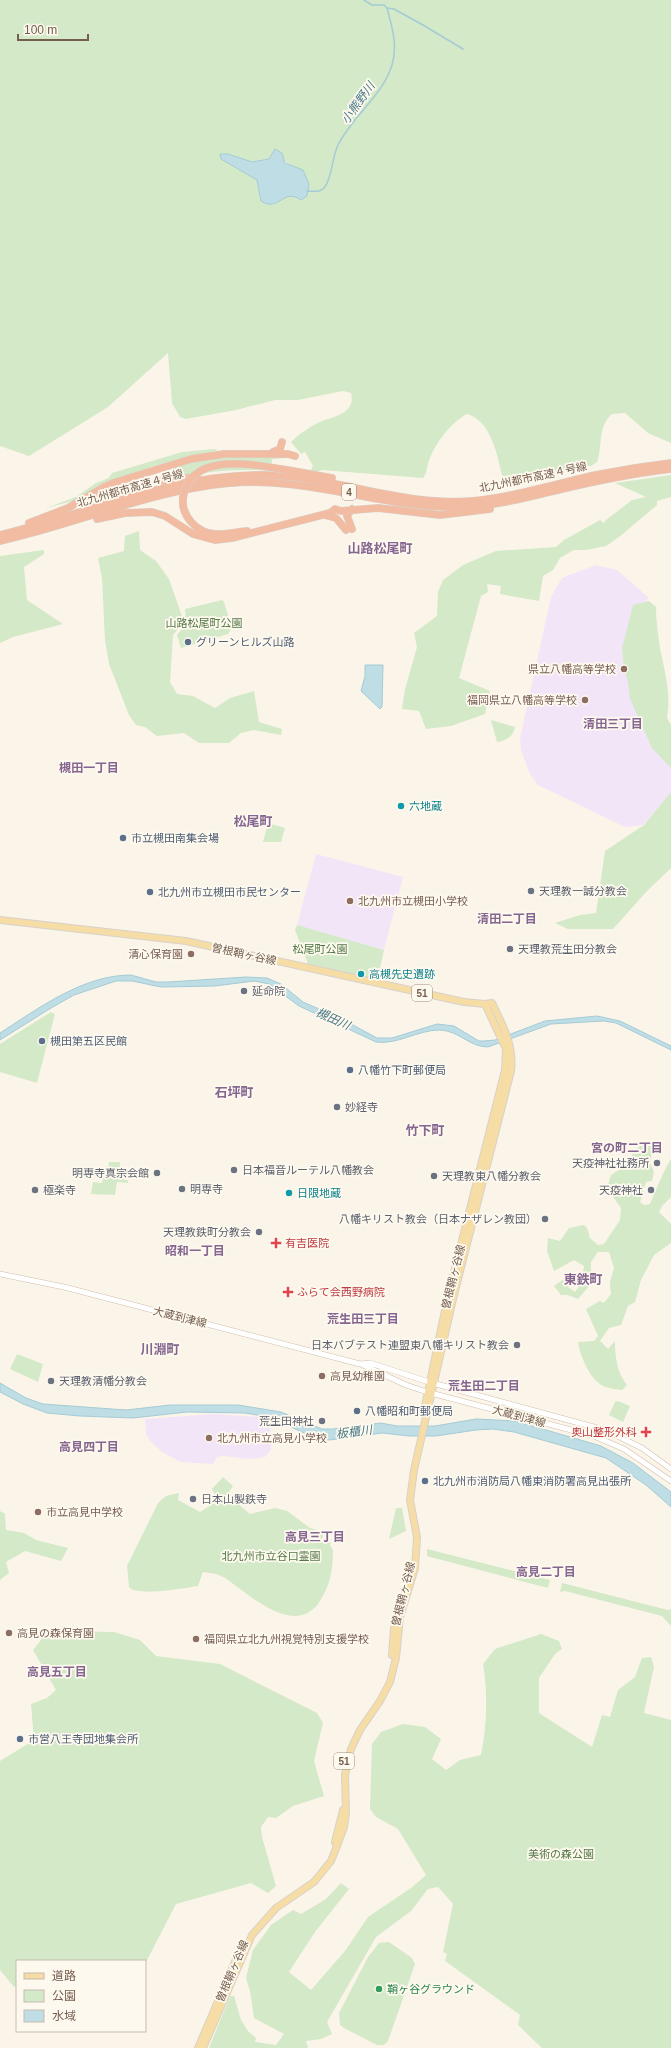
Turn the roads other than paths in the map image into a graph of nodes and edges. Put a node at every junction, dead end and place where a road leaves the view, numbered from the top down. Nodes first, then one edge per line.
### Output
1 (282, 442) dead end
2 (253, 454) junction
3 (295, 456) dead end
4 (671, 463) edge
5 (671, 469) edge
6 (265, 475) junction
7 (159, 480) dead end
8 (106, 496) dead end
9 (400, 496) junction
10 (85, 498) junction
11 (523, 499) junction
12 (352, 509) junction
13 (325, 515) junction
14 (269, 528) junction
15 (0, 533) edge
16 (15, 538) junction
17 (0, 541) edge
18 (0, 920) edge
19 (0, 1274) edge
20 (360, 1364) junction
21 (431, 1383) junction
22 (430, 1393) junction
23 (419, 1440) junction
24 (671, 1469) edge
25 (671, 1481) edge
26 (198, 2048) edge
27 (203, 2048) edge

1 - 2 highway
2 - 3 highway
2 - 10 highway
4 - 9 highway, 北九州都市高速４号線 / 4
5 - 11 highway, 北九州都市高速４号線 / 4
6 - 7 highway
6 - 9 highway, 北九州都市高速４号線 / 4
6 - 15 highway, 北九州都市高速４号線 / 4
8 - 10 highway
9 - 14 highway, bridge
10 - 15 highway
11 - 12 highway
11 - 16 highway, 北九州都市高速４号線 / 4
12 - 13 highway
12 - 13 highway
13 - 14 highway
14 - 16 highway
16 - 17 highway, 北九州都市高速４号線 / 4
18 - 21 main road, 曽根鞘ヶ谷線 / 51
19 - 20 main road, 大蔵到津線
20 - 21 main road, 大蔵到津線
20 - 22 main road, 大蔵到津線
21 - 22 main road, 曽根鞘ヶ谷線 / 51
21 - 24 main road, 大蔵到津線
22 - 23 main road, 曽根鞘ヶ谷線 / 51
22 - 25 main road, 大蔵到津線
23 - 26 main road, 曽根鞘ヶ谷線 / 51
23 - 27 main road, 曽根鞘ヶ谷線 / 51

